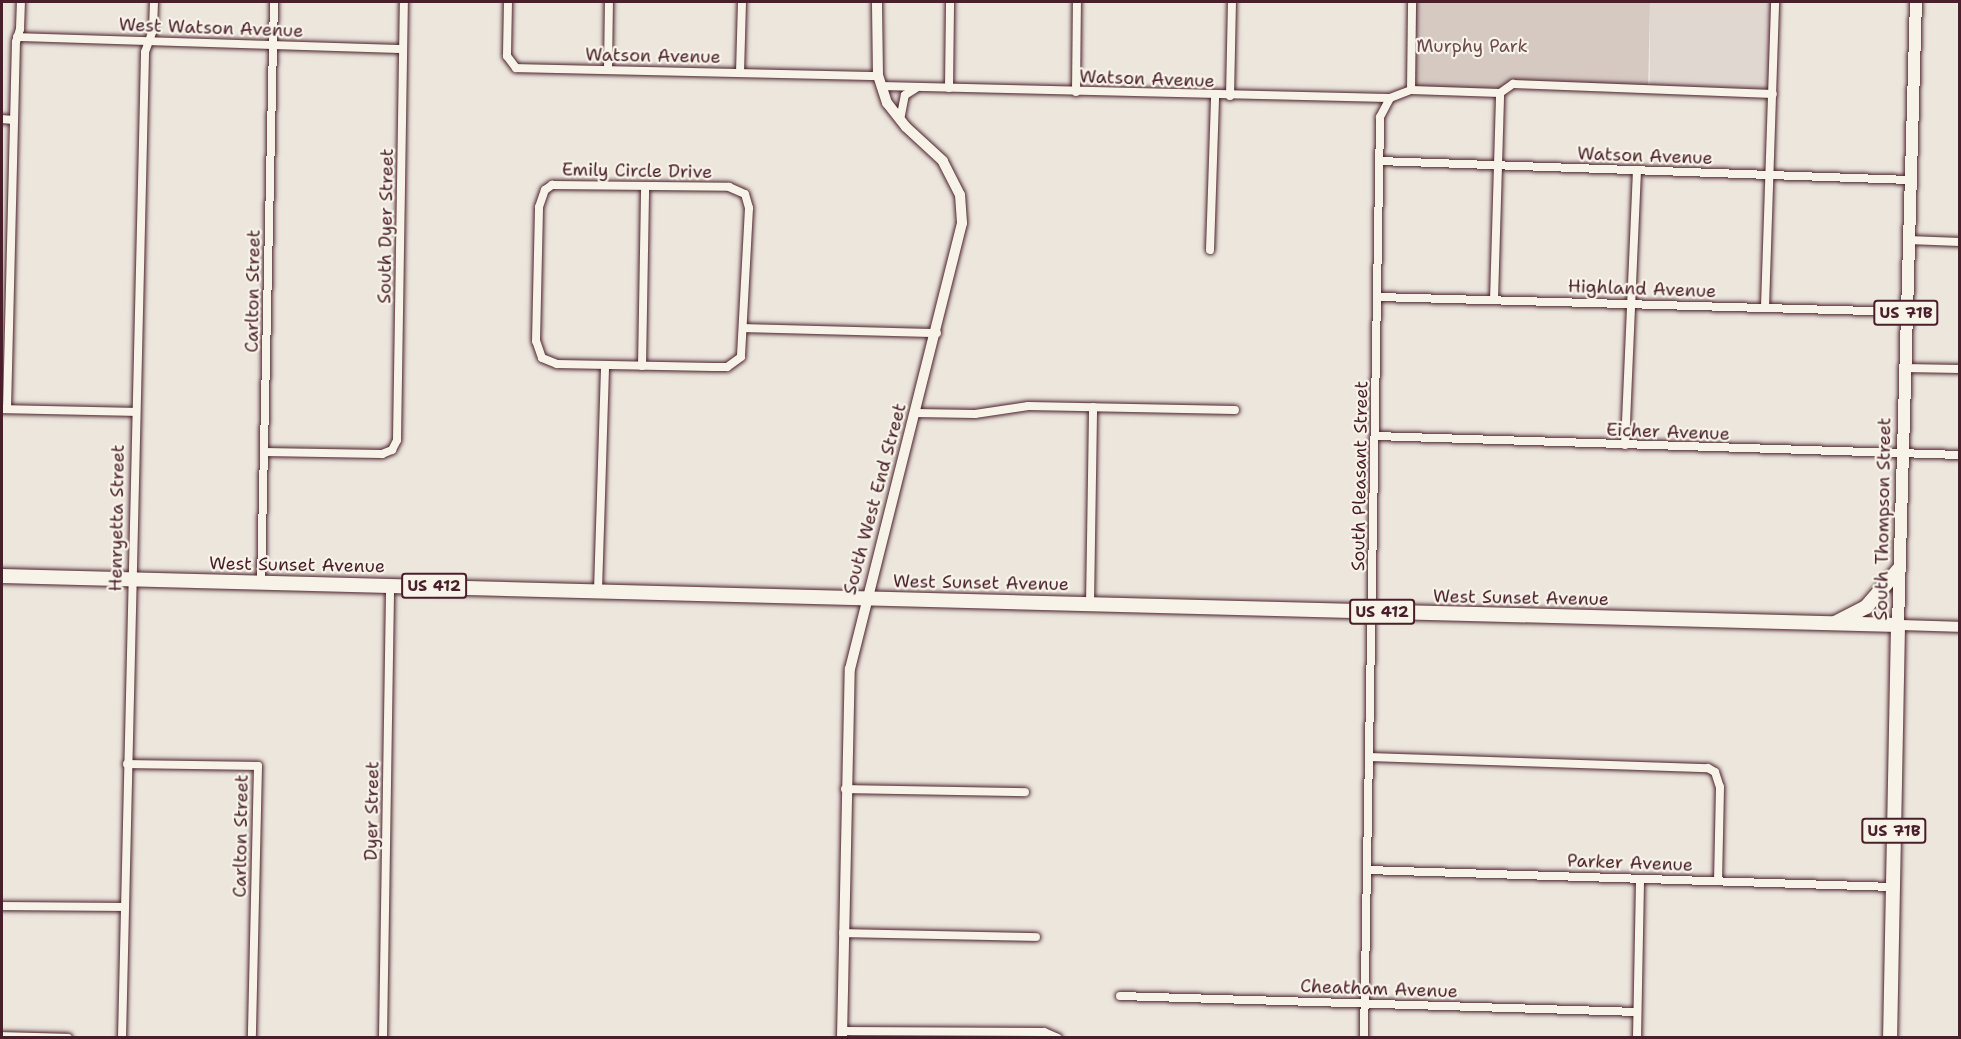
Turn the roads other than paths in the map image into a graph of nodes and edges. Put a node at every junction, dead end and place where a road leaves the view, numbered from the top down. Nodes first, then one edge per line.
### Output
1 (21, 2) edge
2 (154, 2) edge
3 (274, 2) edge
4 (404, 2) edge
5 (508, 2) edge
6 (609, 2) edge
7 (742, 2) edge
8 (878, 2) edge
9 (950, 2) edge
10 (1077, 2) edge
11 (1232, 2) edge
12 (1412, 2) edge
13 (1775, 2) edge
14 (1916, 2) edge
15 (17, 37) junction
16 (149, 41) junction
17 (273, 45) junction
18 (404, 49) junction
19 (608, 70) junction
20 (740, 73) junction
21 (880, 81) junction
22 (920, 87) junction
23 (949, 88) junction
24 (1411, 90) junction
25 (1076, 92) junction
26 (1500, 93) junction
27 (1773, 94) junction
28 (1215, 96) junction
29 (1230, 96) junction
30 (1390, 98) junction
31 (2, 119) edge
32 (13, 120) junction
33 (900, 121) junction
34 (1379, 161) junction
35 (1498, 166) junction
36 (1637, 171) junction
37 (1770, 176) junction
38 (1909, 180) junction
39 (645, 186) junction
40 (1908, 240) junction
41 (1959, 242) edge
42 (1210, 250) dead end
43 (1378, 297) junction
44 (1494, 300) junction
45 (1631, 303) junction
46 (1765, 307) junction
47 (1906, 312) junction
48 (745, 328) junction
49 (937, 333) junction
50 (605, 365) junction
51 (642, 366) junction
52 (1904, 368) junction
53 (1959, 369) edge
54 (1093, 407) junction
55 (4, 409) edge
56 (1234, 411) dead end
57 (135, 412) junction
58 (915, 413) junction
59 (1375, 436) junction
60 (1625, 446) junction
61 (264, 452) junction
62 (1902, 454) junction
63 (1959, 455) edge
64 (1899, 569) junction
65 (2, 576) edge
66 (131, 579) junction
67 (261, 582) junction
68 (390, 585) junction
69 (598, 591) junction
70 (866, 598) junction
71 (1090, 604) junction
72 (1372, 612) junction
73 (1833, 624) junction
74 (1898, 625) junction
75 (1959, 627) edge
76 (1369, 757) junction
77 (127, 764) junction
78 (844, 789) junction
79 (1025, 792) dead end
80 (1366, 870) junction
81 (1640, 879) junction
82 (1718, 881) junction
83 (1892, 887) junction
84 (2, 906) edge
85 (124, 907) junction
86 (843, 933) junction
87 (1036, 937) dead end
88 (1120, 996) dead end
89 (1365, 1004) junction
90 (1637, 1012) junction
91 (842, 1034) edge
92 (2, 1036) edge
93 (68, 1038) edge
94 (122, 1038) edge
95 (252, 1038) edge
96 (383, 1038) edge
97 (1058, 1038) edge
98 (1364, 1038) edge
99 (1637, 1038) edge
100 (1890, 1038) edge

1 - 15 street
2 - 16 street, Henryetta Street
3 - 17 street, Carlton Street
4 - 18 street, South Dyer Street
5 - 19 street, Watson Avenue
6 - 19 street
7 - 20 street
8 - 21 street, South West End Street
9 - 23 street
10 - 25 street
11 - 29 street
12 - 24 street
13 - 27 street
14 - 38 main road, South Thompson Street / US 71B
15 - 16 street, West Watson Avenue
15 - 32 street
16 - 17 street, West Watson Avenue
16 - 57 street, Henryetta Street
17 - 18 street, West Watson Avenue
17 - 61 street, Carlton Street
18 - 61 street, South Dyer Street
19 - 20 street, Watson Avenue
20 - 21 street, Watson Avenue
21 - 22 street, Watson Avenue
21 - 33 street, South West End Street
22 - 23 street, Watson Avenue
22 - 33 street
23 - 25 street, Watson Avenue
24 - 26 street
24 - 30 street, Watson Avenue
25 - 28 street, Watson Avenue
26 - 27 street
26 - 35 street
27 - 37 street
28 - 29 street, Watson Avenue
28 - 42 street
29 - 30 street, Watson Avenue
30 - 34 street, South Pleasant Street
31 - 32 street
32 - 55 street
33 - 49 street, South West End Street
34 - 35 street, Watson Avenue
34 - 43 street, South Pleasant Street
35 - 36 street, Watson Avenue
35 - 44 street
36 - 37 street, Watson Avenue
36 - 45 street
37 - 38 street, Watson Avenue
37 - 46 street
38 - 40 main road, South Thompson Street / US 71B
39 - 48 street, Emily Circle Drive
39 - 50 street, Emily Circle Drive
39 - 51 street
40 - 41 street
40 - 47 main road, South Thompson Street / US 71B
43 - 44 street, Highland Avenue
43 - 59 street, South Pleasant Street
44 - 45 street, Highland Avenue
45 - 46 street, Highland Avenue
45 - 60 street
46 - 47 street, Highland Avenue
47 - 52 main road, South Thompson Street / US 71B
48 - 49 street
48 - 51 street, Emily Circle Drive
49 - 58 street, South West End Street
50 - 51 street, Emily Circle Drive
50 - 69 street
52 - 53 street
52 - 62 main road, South Thompson Street / US 71B
54 - 56 street
54 - 58 street
54 - 71 street
55 - 57 street
57 - 66 street, Henryetta Street
58 - 70 street, South West End Street
59 - 60 street, Eicher Avenue
59 - 72 street, South Pleasant Street
60 - 62 street, Eicher Avenue
61 - 67 street, Carlton Street
62 - 63 street, Eicher Avenue
62 - 64 main road, South Thompson Street / US 71B
64 - 73 highway
64 - 74 main road, South Thompson Street / US 71B
65 - 66 highway, West Sunset Avenue / US 412
66 - 67 highway, West Sunset Avenue / US 412
66 - 77 street, Henryetta Street
67 - 68 highway, West Sunset Avenue / US 412
68 - 69 highway, West Sunset Avenue / US 412
68 - 96 street, Dyer Street
69 - 70 highway, West Sunset Avenue / US 412
70 - 71 highway, West Sunset Avenue / US 412
70 - 78 street, South West End Street
71 - 72 highway, West Sunset Avenue / US 412
72 - 73 highway, West Sunset Avenue / US 412
72 - 76 street, South Pleasant Street
73 - 74 highway, West Sunset Avenue / US 412
74 - 75 street, West Sunset Avenue
74 - 83 highway, South Thompson Street / US 71B
76 - 80 street, South Pleasant Street
76 - 82 street
77 - 85 street, Henryetta Street
77 - 95 street, Carlton Street
78 - 79 street
78 - 86 street, South West End Street
80 - 81 street, Parker Avenue
80 - 89 street, South Pleasant Street
81 - 82 street, Parker Avenue
81 - 90 street
82 - 83 street, Parker Avenue
83 - 100 highway, South Thompson Street / US 71B
84 - 85 street
85 - 94 street, Henryetta Street
86 - 87 street
86 - 91 street, South West End Street
88 - 89 street, Cheatham Avenue
89 - 90 street, Cheatham Avenue
89 - 98 street, South Pleasant Street
90 - 99 street
91 - 97 street
92 - 93 street

